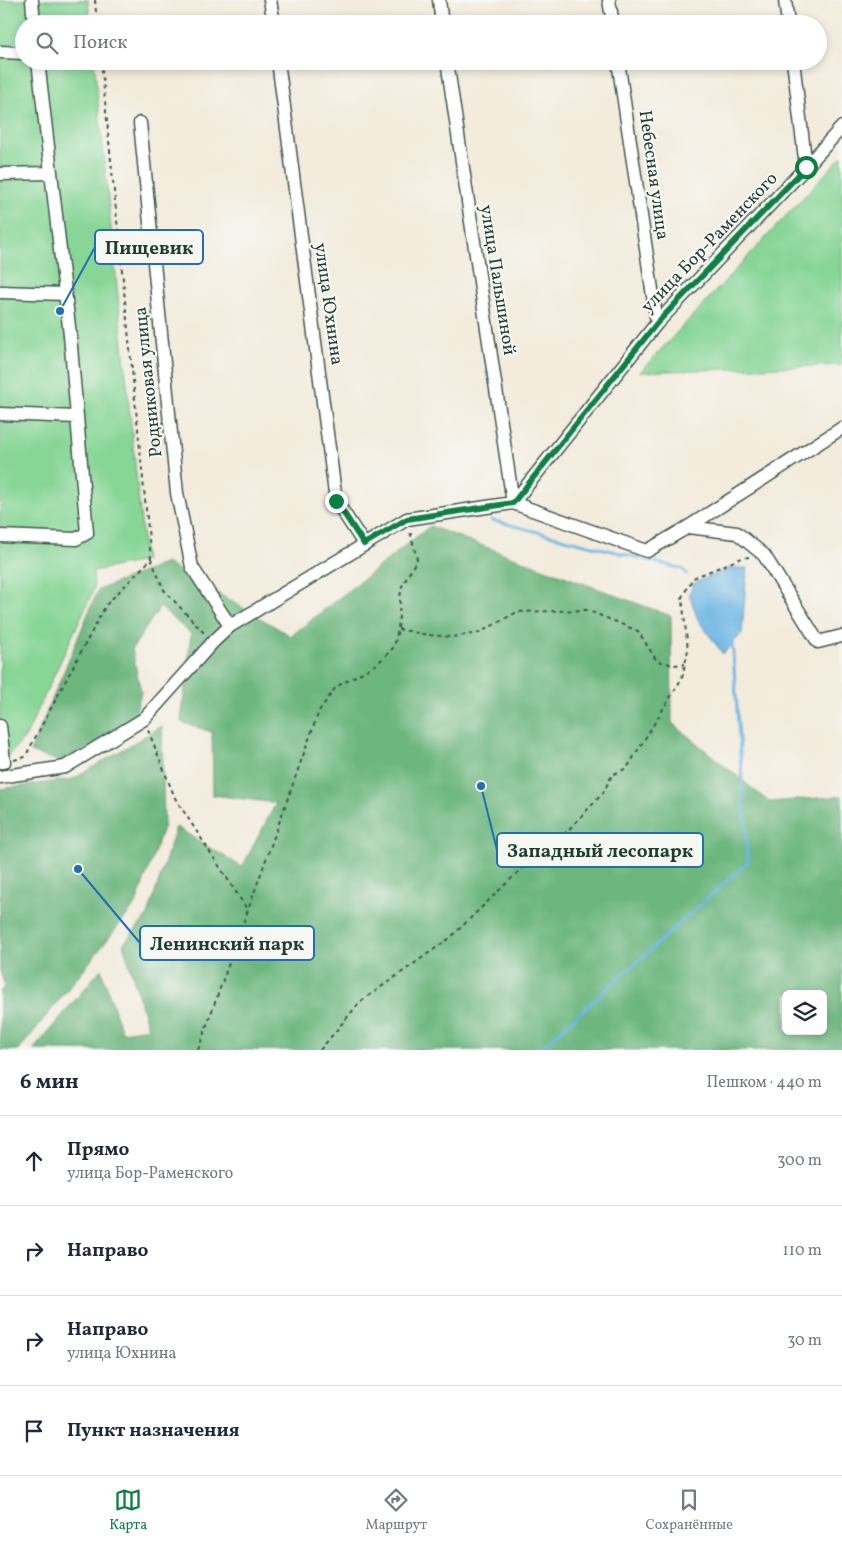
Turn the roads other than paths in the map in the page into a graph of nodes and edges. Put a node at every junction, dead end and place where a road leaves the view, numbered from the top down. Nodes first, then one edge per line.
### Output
1 (32, 0) edge
2 (270, 0) edge
3 (439, 0) edge
4 (609, 0) edge
5 (784, 0) edge
6 (33, 15) edge
7 (272, 15) edge
8 (441, 15) edge
9 (612, 15) edge
10 (786, 15) edge
11 (0, 52) edge
12 (15, 53) edge
13 (39, 70) edge
14 (279, 70) edge
15 (448, 70) edge
16 (619, 70) edge
17 (793, 70) edge
18 (140, 123) dead end
19 (842, 127) edge
20 (806, 167) junction
21 (51, 173) junction
22 (0, 174) edge
23 (0, 292) edge
24 (65, 294) junction
25 (657, 323) junction
26 (0, 414) edge
27 (77, 417) junction
28 (842, 428) edge
29 (513, 503) junction
30 (688, 527) junction
31 (0, 536) edge
32 (364, 544) junction
33 (230, 626) junction
34 (842, 636) edge
35 (0, 726) edge
36 (2, 762) edge
37 (0, 777) edge

1 - 6 street
2 - 7 street
3 - 8 street
4 - 9 street
5 - 10 street
11 - 12 street
13 - 21 street
14 - 32 street, улица Юхнина
15 - 29 street, улица Пальшиной
16 - 25 street, Небесная улица
17 - 20 street
18 - 33 street, Родниковая улица
19 - 20 street, улица Бор-Раменского
20 - 25 street, улица Бор-Раменского
21 - 22 street
21 - 24 street
23 - 24 street
24 - 27 street
25 - 29 street, улица Бор-Раменского
26 - 27 street
27 - 31 street
28 - 30 street
29 - 30 street
29 - 32 street
30 - 34 street
32 - 33 street
33 - 37 street
35 - 36 street

